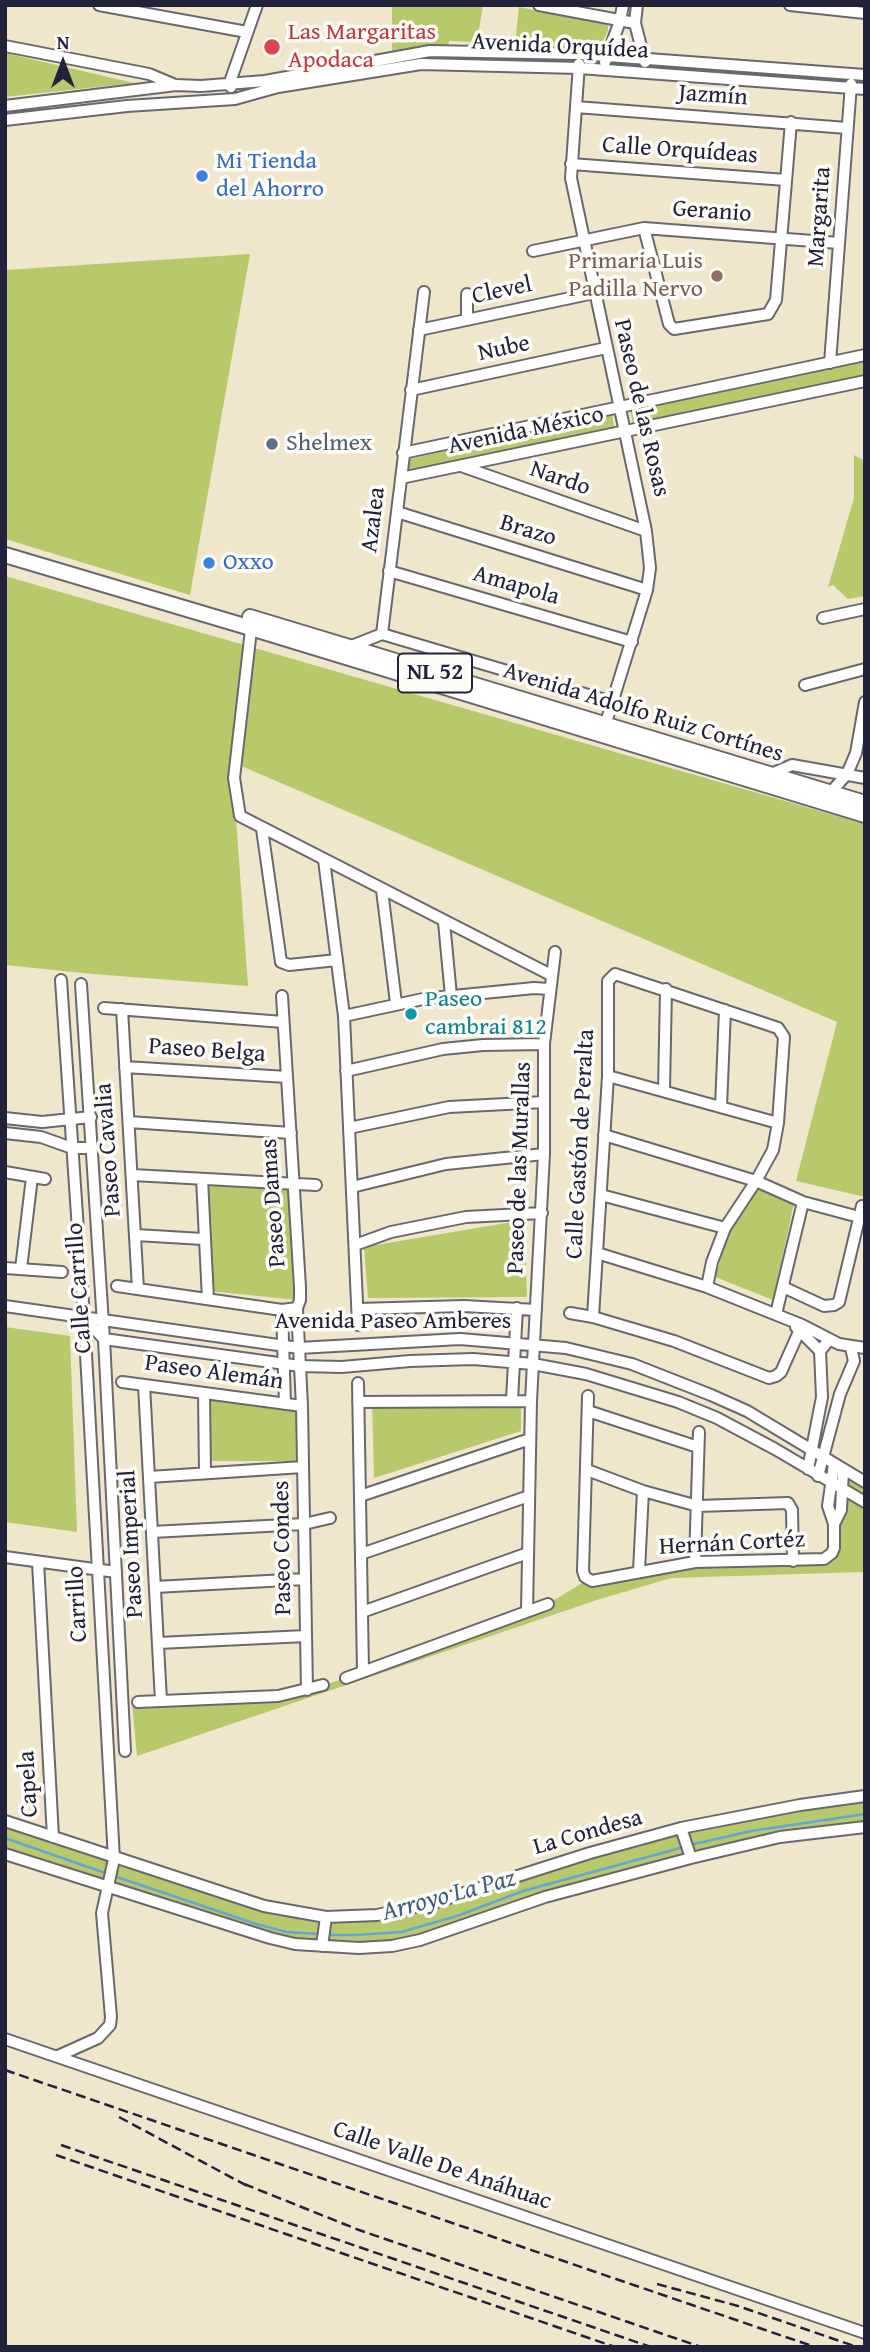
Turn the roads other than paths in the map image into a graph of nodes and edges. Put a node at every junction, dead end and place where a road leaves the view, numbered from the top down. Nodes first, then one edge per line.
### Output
1 (99, 5) edge
2 (257, 5) edge
3 (539, 5) edge
4 (623, 5) edge
5 (637, 5) edge
6 (790, 5) edge
7 (865, 13) edge
8 (621, 21) junction
9 (635, 23) junction
10 (247, 32) junction
11 (5, 46) edge
12 (580, 54) junction
13 (606, 56) junction
14 (645, 59) junction
15 (579, 68) junction
16 (603, 70) junction
17 (647, 72) junction
18 (852, 74) junction
19 (865, 75) edge
20 (230, 82) junction
21 (176, 85) junction
22 (851, 88) junction
23 (865, 89) edge
24 (126, 91) junction
25 (235, 99) junction
26 (214, 100) junction
27 (5, 106) edge
28 (127, 106) junction
29 (576, 107) junction
30 (5, 120) edge
31 (791, 122) junction
32 (847, 128) junction
33 (571, 164) junction
34 (786, 180) junction
35 (644, 229) junction
36 (781, 238) junction
37 (583, 241) junction
38 (839, 243) junction
39 (533, 251) dead end
40 (424, 292) dead end
41 (594, 293) junction
42 (467, 294) dead end
43 (467, 320) junction
44 (419, 330) junction
45 (606, 348) junction
46 (865, 355) edge
47 (830, 363) junction
48 (865, 381) edge
49 (411, 390) junction
50 (620, 408) junction
51 (625, 431) junction
52 (403, 453) junction
53 (460, 466) junction
54 (401, 478) junction
55 (397, 512) junction
56 (646, 531) junction
57 (5, 545) edge
58 (5, 555) edge
59 (388, 570) junction
60 (647, 590) junction
61 (865, 608) edge
62 (823, 618) dead end
63 (252, 623) junction
64 (382, 635) junction
65 (632, 642) junction
66 (349, 647) junction
67 (865, 669) edge
68 (806, 685) dead end
69 (612, 702) junction
70 (865, 702) edge
71 (604, 731) junction
72 (847, 774) junction
73 (769, 775) junction
74 (865, 778) edge
75 (834, 800) junction
76 (864, 803) edge
77 (262, 829) junction
78 (324, 860) junction
79 (382, 890) junction
80 (444, 922) junction
81 (555, 952) dead end
82 (337, 960) junction
83 (551, 975) junction
84 (61, 980) dead end
85 (81, 984) dead end
86 (549, 989) junction
87 (666, 989) junction
88 (282, 996) dead end
89 (451, 996) junction
90 (396, 1003) junction
91 (104, 1008) dead end
92 (122, 1009) junction
93 (725, 1010) junction
94 (344, 1016) junction
95 (283, 1022) junction
96 (544, 1044) junction
97 (125, 1067) junction
98 (346, 1071) junction
99 (608, 1076) junction
100 (287, 1077) junction
101 (664, 1090) junction
102 (544, 1101) junction
103 (721, 1107) junction
104 (90, 1116) junction
105 (5, 1118) edge
106 (71, 1118) junction
107 (129, 1122) junction
108 (778, 1123) junction
109 (349, 1128) junction
110 (5, 1133) edge
111 (291, 1133) junction
112 (604, 1135) junction
113 (72, 1148) junction
114 (92, 1148) junction
115 (544, 1154) junction
116 (5, 1172) edge
117 (132, 1175) junction
118 (32, 1177) junction
119 (45, 1179) dead end
120 (202, 1179) junction
121 (756, 1181) junction
122 (295, 1185) junction
123 (316, 1185) dead end
124 (352, 1187) junction
125 (601, 1195) junction
126 (803, 1202) junction
127 (542, 1213) junction
128 (725, 1228) junction
129 (861, 1230) edge
130 (136, 1236) junction
131 (203, 1239) junction
132 (355, 1245) junction
133 (597, 1253) junction
134 (5, 1268) edge
135 (21, 1269) junction
136 (62, 1272) dead end
137 (117, 1286) dead end
138 (707, 1287) junction
139 (783, 1287) junction
140 (138, 1289) junction
141 (208, 1299) junction
142 (5, 1306) edge
143 (297, 1308) junction
144 (517, 1308) junction
145 (358, 1309) junction
146 (282, 1310) junction
147 (536, 1310) junction
148 (570, 1313) dead end
149 (776, 1314) junction
150 (593, 1317) junction
151 (84, 1318) junction
152 (103, 1320) junction
153 (358, 1325) dead end
154 (797, 1326) junction
155 (104, 1339) junction
156 (830, 1340) junction
157 (516, 1343) junction
158 (534, 1344) junction
159 (284, 1347) junction
160 (299, 1348) junction
161 (851, 1348) junction
162 (865, 1348) edge
163 (820, 1351) junction
164 (859, 1361) edge
165 (515, 1362) junction
166 (284, 1364) junction
167 (533, 1364) junction
168 (300, 1366) junction
169 (121, 1382) dead end
170 (358, 1383) dead end
171 (144, 1385) junction
172 (204, 1393) junction
173 (588, 1395) dead end
174 (512, 1400) junction
175 (531, 1401) junction
176 (358, 1402) junction
177 (285, 1404) junction
178 (302, 1406) junction
179 (588, 1410) junction
180 (699, 1432) dead end
181 (530, 1439) junction
182 (698, 1447) junction
183 (811, 1451) junction
184 (823, 1458) junction
185 (303, 1467) junction
186 (839, 1467) junction
187 (808, 1469) junction
188 (587, 1470) junction
189 (205, 1473) junction
190 (818, 1476) junction
191 (149, 1477) junction
192 (865, 1482) edge
193 (831, 1484) junction
194 (842, 1490) junction
195 (643, 1491) junction
196 (360, 1496) junction
197 (529, 1496) junction
198 (865, 1502) edge
199 (698, 1506) junction
200 (330, 1518) dead end
201 (304, 1524) junction
202 (834, 1524) junction
203 (152, 1532) junction
204 (361, 1553) junction
205 (528, 1553) junction
206 (5, 1557) edge
207 (793, 1561) junction
208 (38, 1562) junction
209 (695, 1562) junction
210 (97, 1571) junction
211 (639, 1571) junction
212 (116, 1572) junction
213 (305, 1579) junction
214 (155, 1587) junction
215 (548, 1604) dead end
216 (527, 1611) junction
217 (362, 1612) junction
218 (306, 1636) junction
219 (158, 1643) junction
220 (363, 1671) junction
221 (346, 1678) dead end
222 (323, 1685) dead end
223 (306, 1690) junction
224 (161, 1701) junction
225 (138, 1702) dead end
226 (125, 1751) dead end
227 (865, 1796) edge
228 (5, 1821) edge
229 (865, 1827) edge
230 (683, 1831) junction
231 (53, 1837) junction
232 (5, 1854) edge
233 (690, 1854) junction
234 (114, 1861) junction
235 (109, 1885) junction
236 (325, 1919) junction
237 (322, 1944) junction
238 (5, 2039) edge
239 (58, 2056) junction
240 (865, 2333) edge

1 - 10 street
2 - 10 street
3 - 8 street
4 - 8 street
5 - 9 street
6 - 7 street
8 - 9 street
8 - 13 street
9 - 14 street
10 - 20 street
11 - 21 street
12 - 13 street, Avenida Orquídea
12 - 15 street, Paseo de las Rosas
12 - 20 street, Avenida Orquídea
13 - 14 street, Avenida Orquídea
13 - 16 street
14 - 17 street
14 - 18 street, Avenida Orquídea
15 - 16 street, Avenida Orquídea
15 - 25 street, Avenida Orquídea
15 - 29 street, Paseo de las Rosas
16 - 17 street, Avenida Orquídea
17 - 22 street, Avenida Orquídea
18 - 19 street, Avenida Orquídea
18 - 22 street, Margarita
20 - 21 street, Avenida Orquídea
20 - 25 street
20 - 26 street
21 - 24 street, Avenida Orquídea
22 - 23 street, Avenida Orquídea
22 - 32 street, Margarita
24 - 27 street, Avenida Orquídea
24 - 28 street
25 - 26 street, Avenida Orquídea
26 - 28 street, Avenida Orquídea
28 - 30 street, Avenida Orquídea
29 - 31 street, Jazmín
29 - 33 street, Paseo de las Rosas
31 - 32 street, Jazmín
31 - 34 street
32 - 38 street, Margarita
33 - 34 street, Calle Orquídeas
33 - 37 street, Paseo de las Rosas
34 - 36 street
35 - 36 street, Geranio
35 - 36 street
35 - 37 street, Geranio
36 - 38 street, Geranio
37 - 39 street, Geranio
37 - 41 street, Paseo de las Rosas
38 - 47 street, Margarita
40 - 44 street, Azalea
41 - 43 street, Clevel
41 - 45 street, Paseo de las Rosas
42 - 43 street
43 - 44 street, Clevel
44 - 49 street, Azalea
45 - 49 street, Nube
45 - 50 street, Paseo de las Rosas
46 - 47 street, Avenida México
47 - 50 street, Avenida México
48 - 51 street, Avenida México
49 - 52 street, Azalea
50 - 51 street, Paseo de las Rosas
50 - 52 street, Avenida México
51 - 53 street, Avenida México
51 - 56 street, Paseo de las Rosas
52 - 54 street, Azalea
53 - 54 street, Avenida México
53 - 56 street, Nardo
54 - 55 street, Azalea
55 - 59 street, Azalea
55 - 60 street, Brazo
56 - 60 street, Paseo de las Rosas
57 - 63 main road, Avenida Adolfo Ruiz Cortínes / NL 52
58 - 63 main road
59 - 64 street, Azalea
59 - 65 street, Amapola
60 - 65 street, Paseo de las Rosas
61 - 62 street
63 - 66 main road, Avenida Adolfo Ruiz Cortínes / NL 52
63 - 71 main road
63 - 77 street
64 - 66 street
64 - 69 street
65 - 69 street, Paseo de las Rosas
66 - 71 main road, Avenida Adolfo Ruiz Cortínes / NL 52
67 - 68 street
69 - 71 street, Paseo de las Rosas
70 - 72 street
71 - 73 main road, Avenida Adolfo Ruiz Cortínes / NL 52
71 - 75 main road
72 - 73 street
72 - 74 street
72 - 75 street
73 - 75 main road, Avenida Adolfo Ruiz Cortínes / NL 52
75 - 76 main road, Avenida Adolfo Ruiz Cortínes / NL 52
77 - 78 street
77 - 82 street
78 - 79 street
78 - 82 street
79 - 80 street
79 - 90 street
80 - 83 street
80 - 89 street
81 - 83 street, Paseo de las Murallas
82 - 94 street
83 - 86 street, Paseo de las Murallas
84 - 106 street, Calle Carrillo
85 - 104 street, Calle Carrillo
86 - 89 street
86 - 96 street, Paseo de las Murallas
87 - 93 street
87 - 99 street, Calle Gastón de Peralta
87 - 101 street
88 - 95 street, Paseo Damas
89 - 90 street
90 - 94 street
91 - 92 street
92 - 95 street
92 - 97 street, Paseo Cavalia
93 - 103 street
93 - 108 street
94 - 98 street
95 - 100 street, Paseo Damas
96 - 98 street
96 - 102 street, Paseo de las Murallas
97 - 100 street, Paseo Belga
97 - 107 street, Paseo Cavalia
98 - 109 street
99 - 101 street
99 - 112 street, Calle Gastón de Peralta
100 - 111 street, Paseo Damas
101 - 103 street
102 - 109 street
102 - 115 street, Paseo de las Murallas
103 - 108 street
104 - 106 street
104 - 114 street, Calle Carrillo
105 - 106 street
106 - 113 street, Calle Carrillo
107 - 111 street
107 - 117 street, Paseo Cavalia
108 - 121 street
109 - 124 street
110 - 113 street
111 - 122 street, Paseo Damas
112 - 121 street
112 - 125 street, Calle Gastón de Peralta
113 - 114 street
113 - 151 street, Calle Carrillo
114 - 152 street, Calle Carrillo
115 - 124 street
115 - 127 street, Paseo de las Murallas
116 - 118 street
117 - 120 street
117 - 130 street, Paseo Cavalia
118 - 119 street
118 - 135 street
120 - 122 street
120 - 131 street
121 - 126 street
121 - 128 street
122 - 123 street
122 - 143 street, Paseo Damas
124 - 132 street
125 - 128 street
125 - 133 street, Calle Gastón de Peralta
126 - 129 street
126 - 139 street
127 - 132 street
127 - 147 street, Paseo de las Murallas
128 - 138 street
129 - 139 street
130 - 131 street
130 - 140 street, Paseo Cavalia
131 - 141 street
132 - 145 street
133 - 138 street
133 - 150 street, Calle Gastón de Peralta
134 - 135 street
135 - 136 street
137 - 140 street
138 - 149 street
139 - 149 street
140 - 141 street
141 - 146 street
142 - 151 street, Avenida Paseo Amberes
143 - 146 street
143 - 160 street, Paseo Damas
144 - 145 street
144 - 147 street
144 - 157 street, Paseo de las Murallas
145 - 153 street
146 - 159 street
147 - 158 street, Paseo de las Murallas
148 - 150 street
149 - 154 street
150 - 154 street
151 - 152 street, Avenida Paseo Amberes
151 - 155 street
151 - 210 street, Carrillo
152 - 155 street, Calle Carrillo
152 - 159 street, Avenida Paseo Amberes
154 - 156 street
154 - 163 street
155 - 166 street, Avenida Paseo Amberes
155 - 212 street, Calle Carrillo
156 - 161 street
156 - 163 street
157 - 158 street, Avenida Paseo Amberes
157 - 160 street, Avenida Paseo Amberes
157 - 165 street, Paseo de las Murallas
158 - 167 street, Paseo de las Murallas
158 - 183 street, Avenida Paseo Amberes
159 - 160 street, Avenida Paseo Amberes
159 - 166 street
160 - 168 street, Paseo Damas
161 - 162 street
161 - 164 street
163 - 183 street
164 - 184 street
165 - 167 street, Avenida Paseo Amberes
165 - 168 street, Avenida Paseo Amberes
165 - 174 street, Paseo de las Murallas
166 - 168 street, Avenida Paseo Amberes
166 - 177 street
167 - 175 street, Paseo de las Murallas
167 - 187 street, Avenida Paseo Amberes
168 - 178 street, Paseo Damas
169 - 171 street, Paseo Alemán
170 - 176 street
171 - 172 street, Paseo Alemán
171 - 191 street, Paseo Imperial
172 - 177 street, Paseo Alemán
172 - 189 street
173 - 179 street
174 - 175 street
174 - 176 street
175 - 181 street, Paseo de las Murallas
176 - 196 street
177 - 178 street, Paseo Alemán
178 - 185 street, Paseo Condes
179 - 182 street
179 - 188 street
180 - 182 street
181 - 196 street
181 - 197 street, Paseo de las Murallas
182 - 199 street
183 - 184 street, Avenida Paseo Amberes
183 - 187 street
184 - 186 street, Avenida Paseo Amberes
184 - 190 street
185 - 189 street
185 - 201 street, Paseo Condes
186 - 192 street, Avenida Paseo Amberes
186 - 193 street
186 - 194 street
187 - 190 street, Avenida Paseo Amberes
188 - 195 street
188 - 211 street, Hernán Cortéz
189 - 191 street
190 - 193 street, Avenida Paseo Amberes
191 - 203 street, Paseo Imperial
193 - 194 street, Avenida Paseo Amberes
193 - 202 street
194 - 198 street, Avenida Paseo Amberes
194 - 202 street
195 - 199 street
195 - 211 street
196 - 204 street
197 - 204 street
197 - 205 street, Paseo de las Murallas
199 - 207 street
199 - 209 street
200 - 201 street
201 - 203 street
201 - 213 street, Paseo Condes
202 - 207 street, Hernán Cortéz
203 - 214 street, Paseo Imperial
204 - 217 street
205 - 216 street, Paseo de las Murallas
205 - 217 street
206 - 208 street
207 - 209 street, Hernán Cortéz
208 - 210 street
208 - 231 street, Capela
209 - 211 street, Hernán Cortéz
210 - 212 street
210 - 234 street, Carrillo
212 - 226 street, Calle Carrillo
213 - 214 street
213 - 218 street, Paseo Condes
214 - 219 street, Paseo Imperial
215 - 216 street
216 - 220 street
217 - 220 street
218 - 219 street
218 - 223 street, Paseo Condes
219 - 224 street, Paseo Imperial
220 - 221 street
222 - 223 street
223 - 224 street
224 - 225 street
227 - 230 street, La Condesa
228 - 231 street, La Condesa
229 - 233 street, La Condesa
230 - 233 street
230 - 236 street, La Condesa
231 - 234 street, La Condesa
232 - 235 street, La Condesa
233 - 237 street, La Condesa
234 - 235 street, Carrillo
234 - 236 street, La Condesa
235 - 237 street, La Condesa
235 - 239 street, Carrillo
236 - 237 street
238 - 239 street, Calle Valle De Anáhuac
239 - 240 street, Calle Valle De Anáhuac

